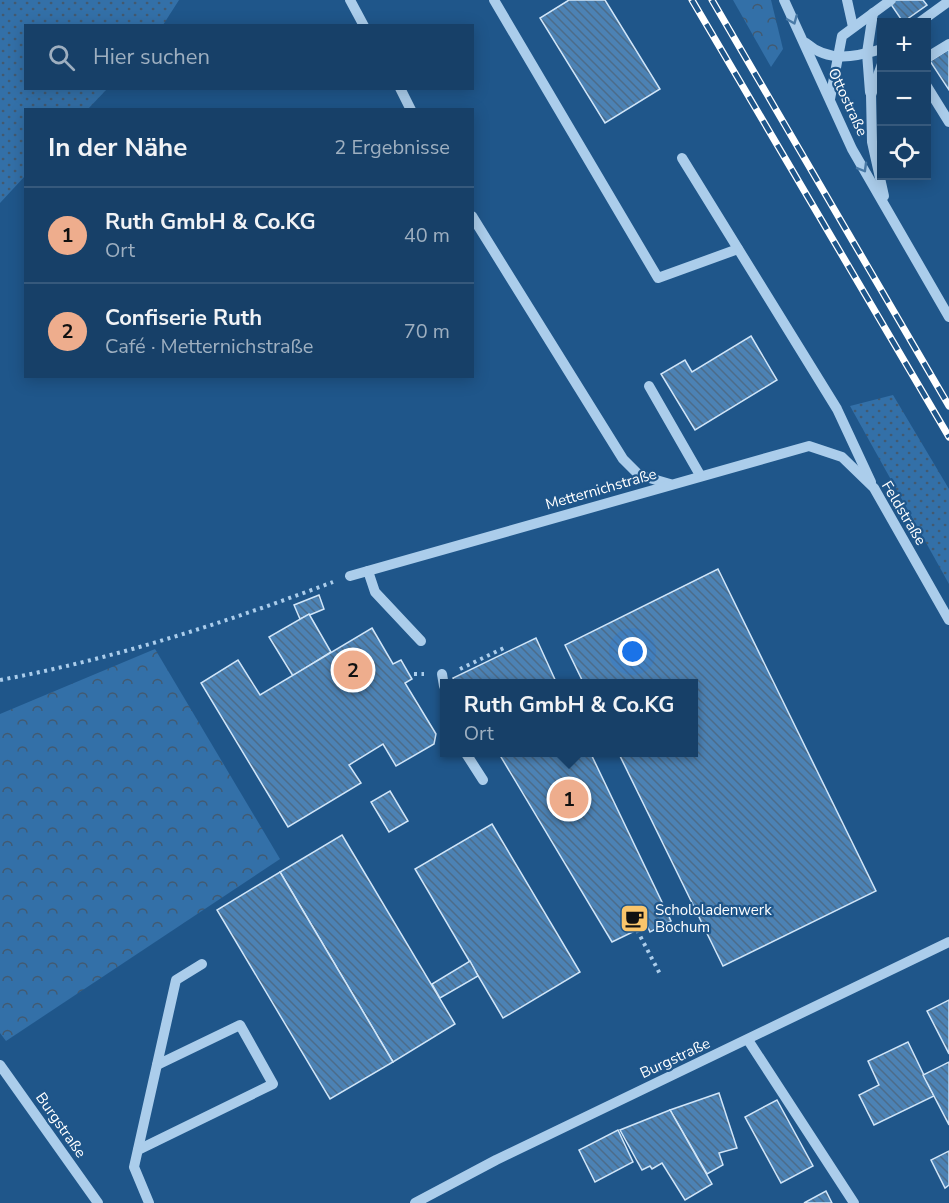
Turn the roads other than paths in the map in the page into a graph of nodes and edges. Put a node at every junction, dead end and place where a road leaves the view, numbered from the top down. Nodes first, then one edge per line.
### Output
1 (350, 0) edge
2 (494, 0) edge
3 (784, 0) edge
4 (847, 0) edge
5 (891, 0) edge
6 (949, 1) edge
7 (873, 13) junction
8 (926, 18) edge
9 (363, 24) edge
10 (853, 27) junction
11 (801, 39) junction
12 (949, 44) edge
13 (877, 51) edge
14 (867, 54) junction
15 (931, 55) edge
16 (837, 56) junction
17 (879, 72) edge
18 (401, 90) edge
19 (931, 93) edge
20 (871, 95) junction
21 (830, 100) junction
22 (410, 108) edge
23 (949, 122) edge
24 (682, 158) dead end
25 (887, 208) junction
26 (474, 219) edge
27 (738, 249) junction
28 (949, 317) edge
29 (649, 386) dead end
30 (699, 475) junction
31 (670, 484) junction
32 (874, 488) junction
33 (368, 571) junction
34 (350, 576) road end
35 (949, 620) edge
36 (421, 641) dead end
37 (446, 674) road end
38 (445, 679) edge
39 (468, 757) edge
40 (483, 780) dead end
41 (949, 942) edge
42 (202, 964) dead end
43 (748, 1040) junction
44 (0, 1065) edge
45 (157, 1065) junction
46 (138, 1150) junction
47 (98, 1203) edge
48 (149, 1203) edge
49 (415, 1203) edge
50 (854, 1203) edge

1 - 9 street
2 - 27 street
3 -> 11 street, Ottostraße
4 - 10 street
5 - 7 street
6 - 8 street
7 - 10 street
7 - 14 street
10 - 16 street
11 - 16 street, Ottostraße
11 - 21 street, Ottostraße
12 - 15 street
13 - 14 street, Ottostraße
14 - 16 street, Ottostraße
14 - 20 street
16 - 21 street
17 - 20 street, Ottostraße
18 - 22 street
19 - 23 street
20 - 25 street, Ottostraße
21 -> 25 street, Ottostraße
24 - 27 street
25 - 28 street, Ottostraße
26 - 31 street, Metternichstraße
27 - 32 street
29 - 30 street
30 - 31 street, Feldstraße
30 - 32 street, Feldstraße
31 - 33 street, Metternichstraße
32 - 35 street, Feldstraße
33 - 34 street, Metternichstraße
33 - 36 street
37 - 38 street
39 - 40 street
41 - 43 street, Burgstraße
42 - 45 street
43 - 49 street, Burgstraße
43 - 50 street
44 - 47 street, Burgstraße
45 - 46 street
45 - 46 street
46 - 48 street

